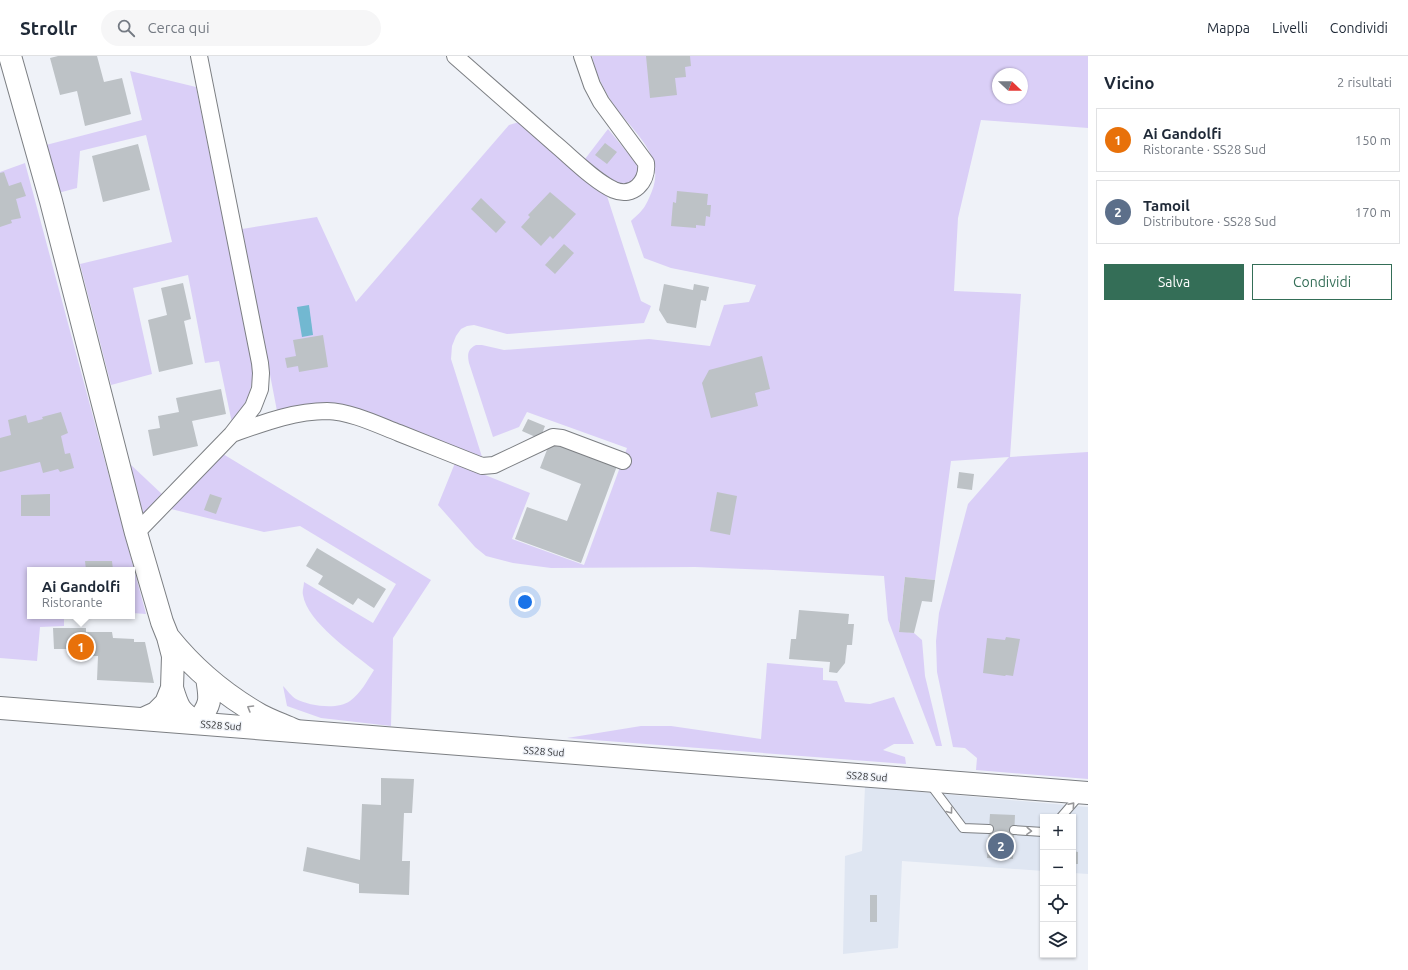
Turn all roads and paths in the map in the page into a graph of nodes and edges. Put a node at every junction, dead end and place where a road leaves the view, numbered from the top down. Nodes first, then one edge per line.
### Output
1 (10, 56) edge
2 (199, 56) edge
3 (455, 56) edge
4 (582, 56) edge
5 (232, 434) junction
6 (623, 461) dead end
7 (136, 533) junction
8 (168, 637) junction
9 (206, 678) junction
10 (172, 688) junction
11 (0, 708) edge
12 (143, 719) junction
13 (197, 723) junction
14 (297, 731) junction
15 (927, 780) junction
16 (1085, 793) edge
17 (1064, 814) edge
18 (989, 829) dead end
19 (1014, 830) dead end
20 (1040, 832) edge

1 - 7 main road
2 - 5 street
3 - 4 street
5 - 6 street
5 - 7 street
7 - 8 main road
8 - 9 main road
8 - 10 main road
9 - 13 main road
14 -> 9 main road
10 - 12 main road
10 - 13 main road
11 - 12 main road, SS28 Sud
12 - 13 main road, SS28 Sud
13 - 14 main road, SS28 Sud
14 - 15 main road, SS28 Sud
15 - 16 main road, SS28 Sud
15 -> 18 lane
17 -> 16 lane
19 -> 20 lane

